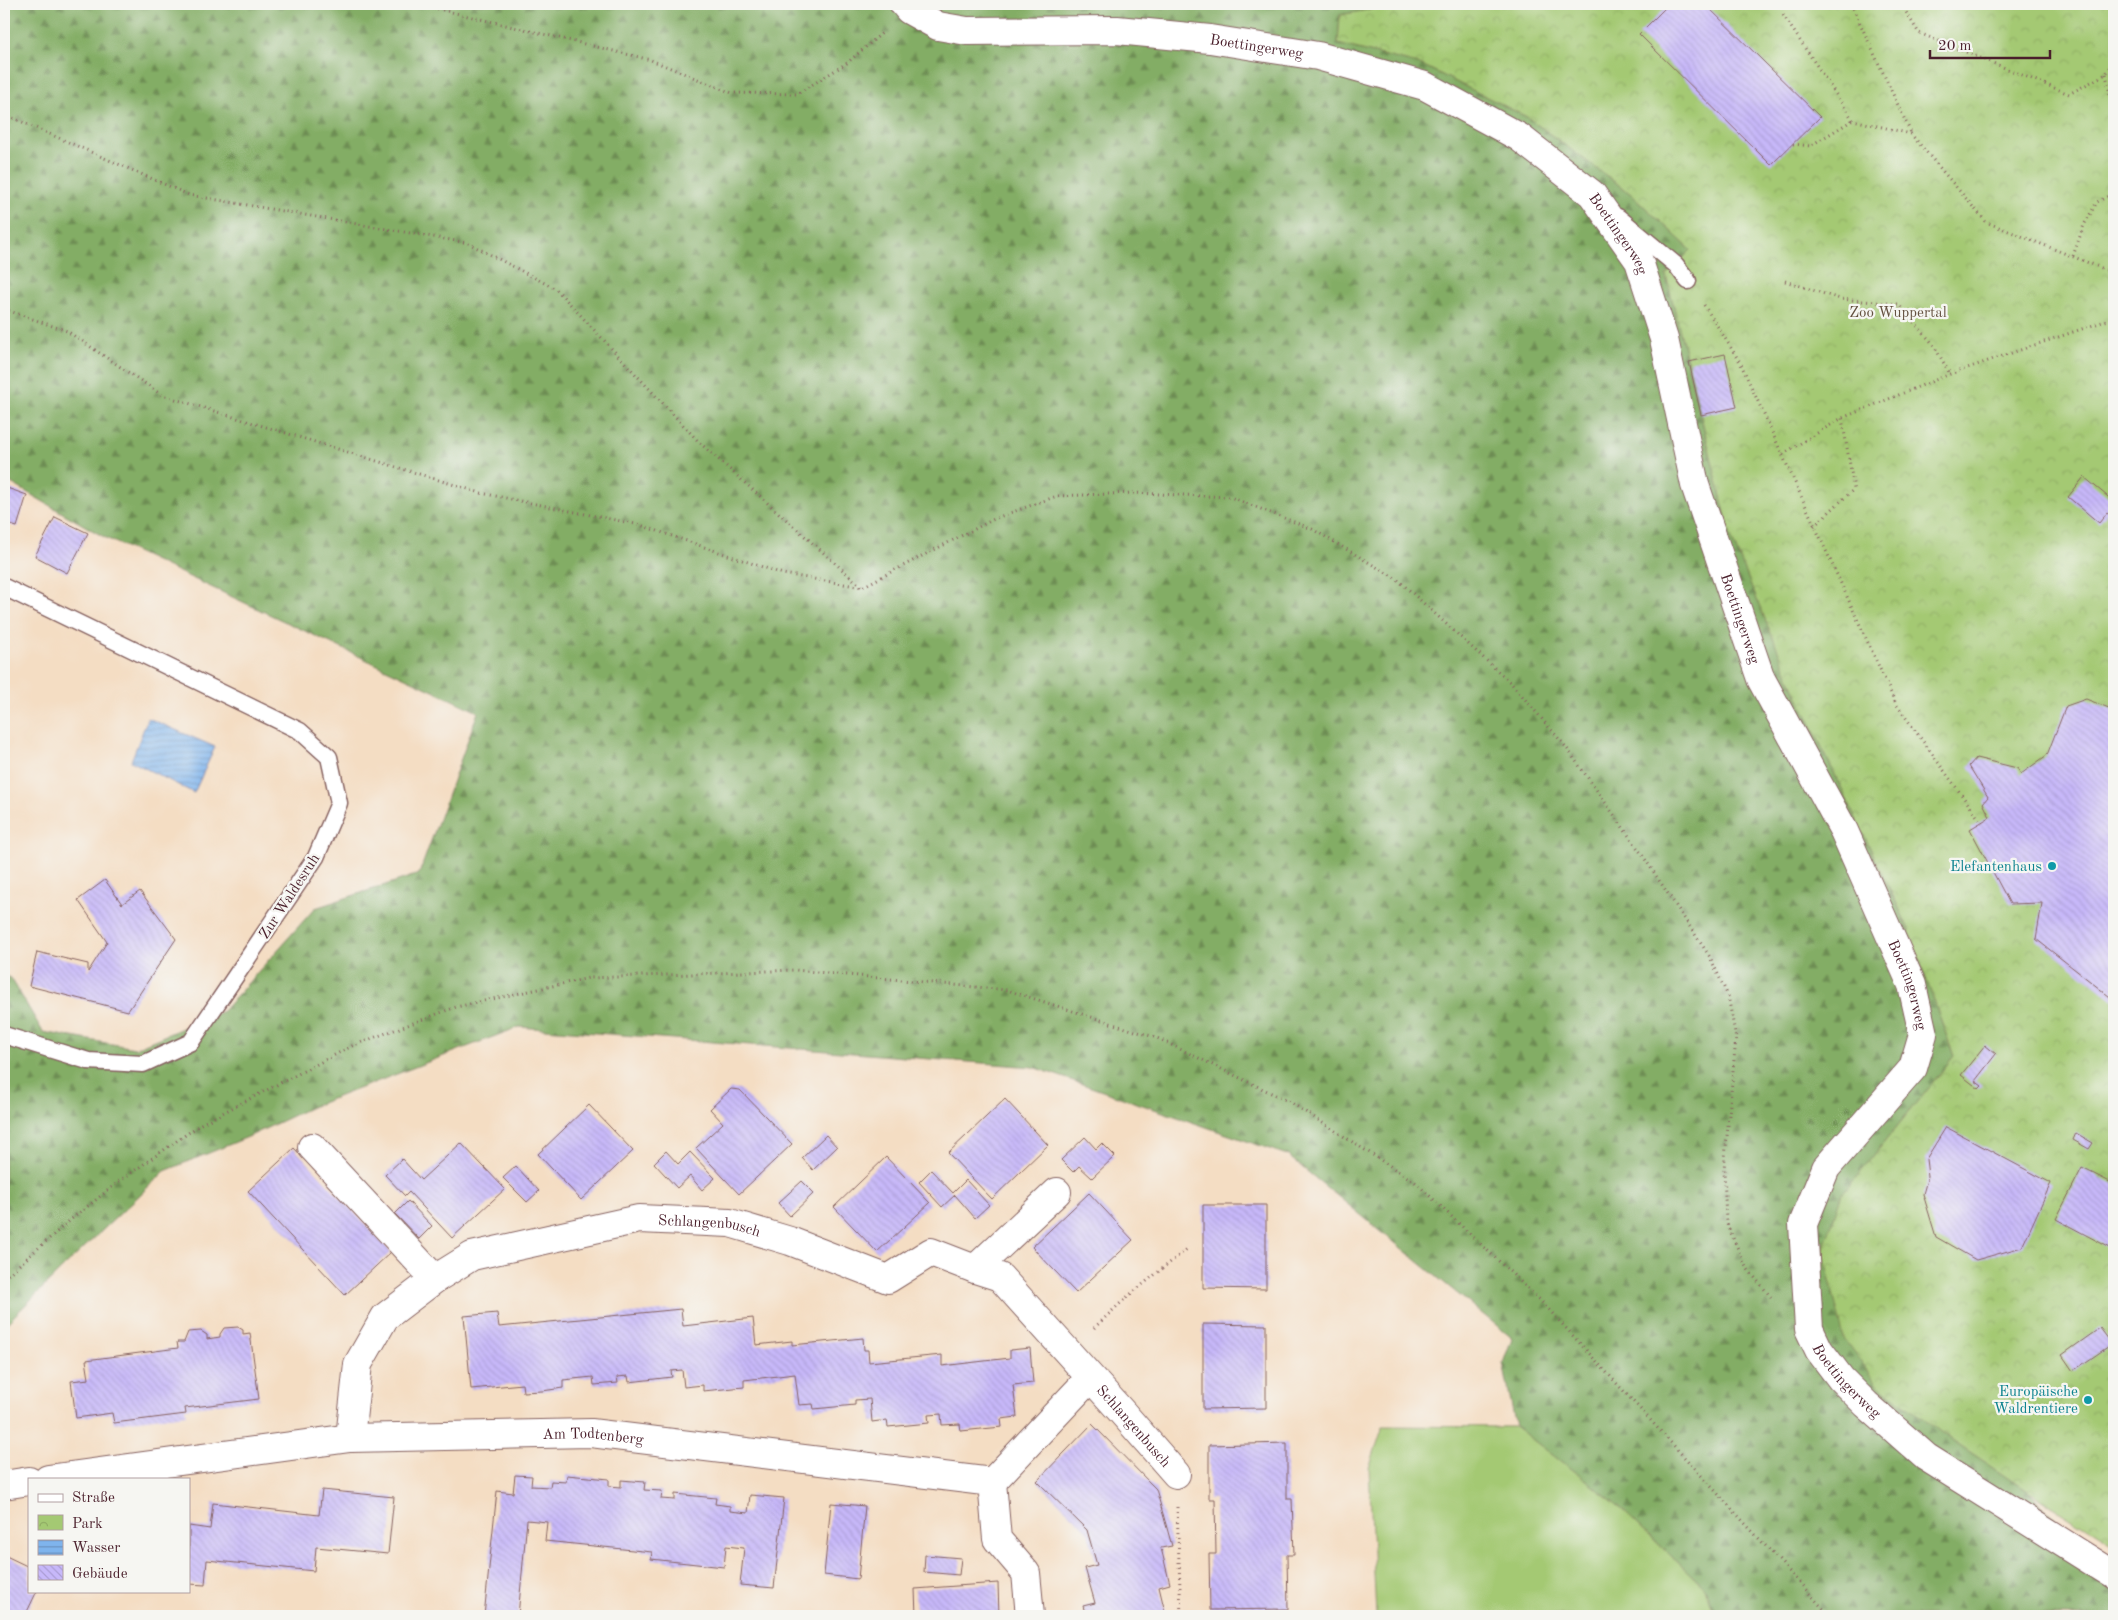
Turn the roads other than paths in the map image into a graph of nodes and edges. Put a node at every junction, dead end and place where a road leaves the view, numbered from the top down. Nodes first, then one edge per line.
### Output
1 (906, 7) edge
2 (1592, 194) junction
3 (1688, 281) road end
4 (4, 587) edge
5 (4, 1035) edge
6 (312, 1148) dead end
7 (1057, 1192) dead end
8 (976, 1269) junction
9 (436, 1279) junction
10 (1090, 1378) junction
11 (350, 1438) junction
12 (1176, 1474) road end
13 (55, 1478) edge
14 (28, 1481) edge
15 (992, 1482) junction
16 (4, 1485) edge
17 (2114, 1574) edge
18 (1030, 1616) edge

1 - 2 street, Boettingerweg
2 - 3 lane
2 - 17 street, Boettingerweg
4 - 5 lane, Zur Waldesruh
6 - 9 street
7 - 8 street
8 - 9 street, Schlangenbusch
8 - 10 street, Schlangenbusch
9 - 11 street, Schlangenbusch
10 - 12 street, Schlangenbusch
10 - 15 street, Schlangenbusch
11 - 13 street, Am Todtenberg
11 - 15 street, Am Todtenberg
14 - 16 street
15 - 18 street

